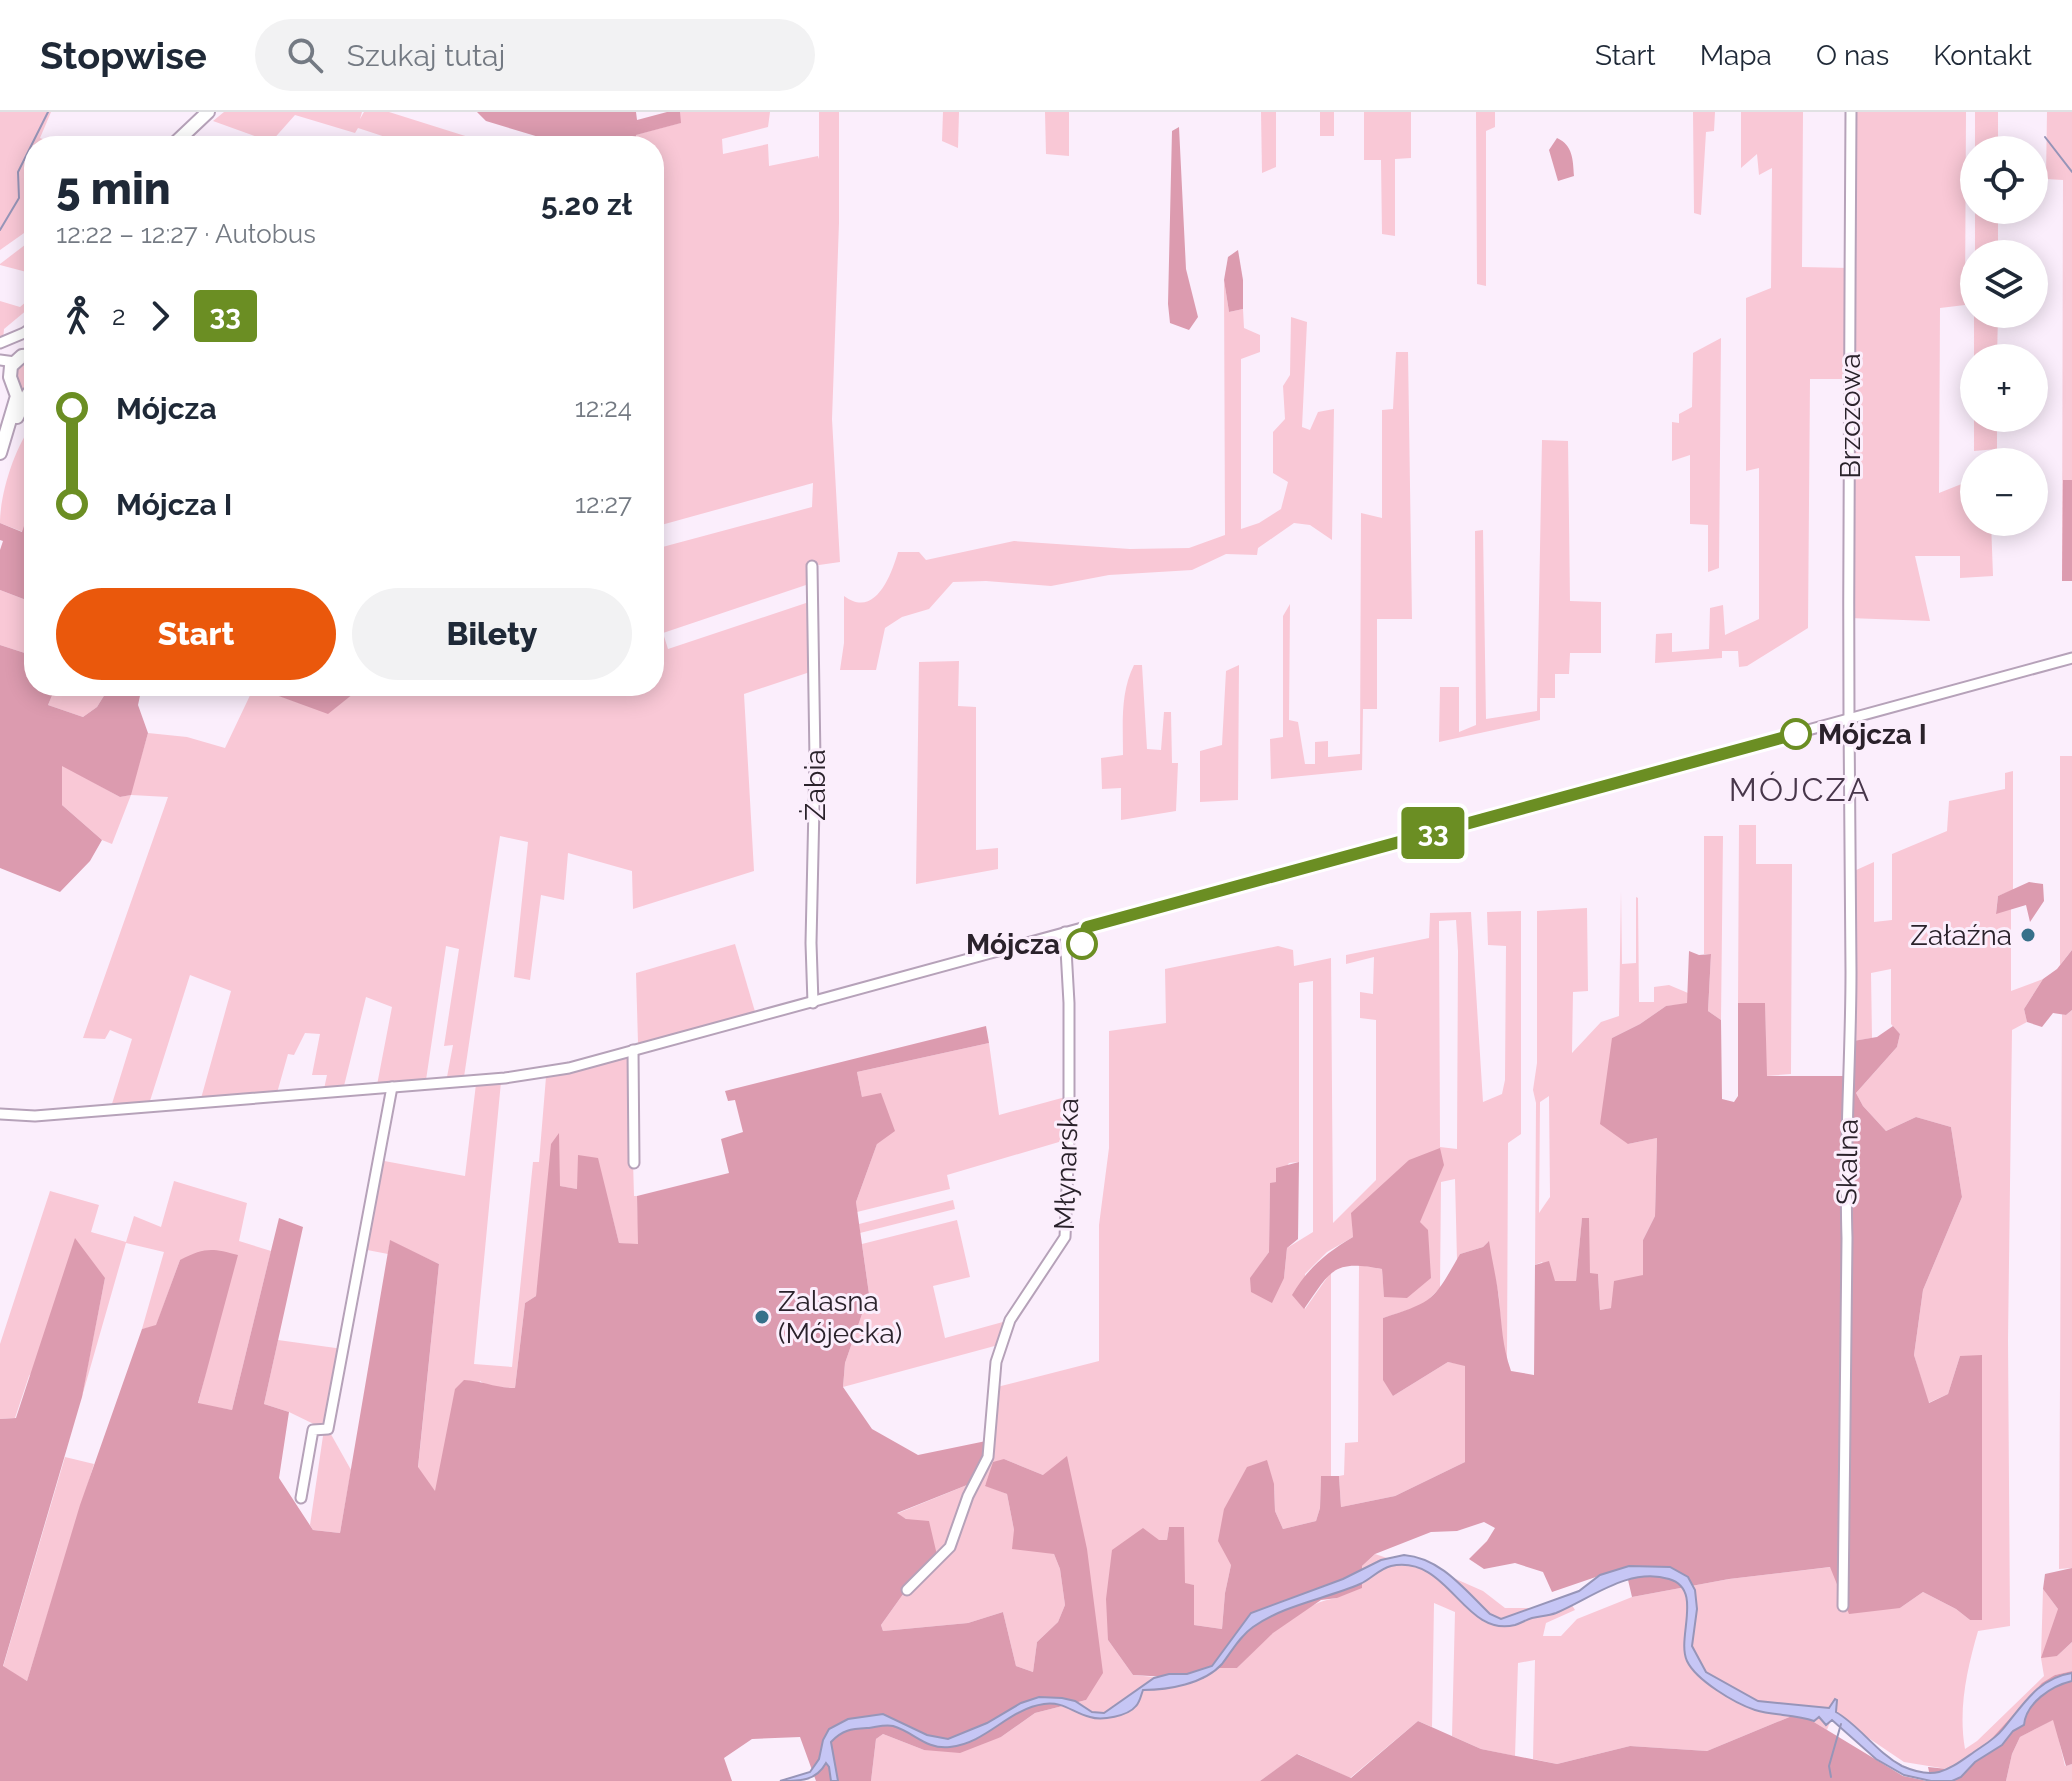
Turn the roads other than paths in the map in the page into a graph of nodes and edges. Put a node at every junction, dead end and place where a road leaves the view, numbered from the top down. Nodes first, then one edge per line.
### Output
1 (208, 112) edge
2 (1851, 112) edge
3 (183, 136) edge
4 (24, 333) edge
5 (0, 343) edge
6 (0, 360) edge
7 (8, 367) edge
8 (24, 391) edge
9 (24, 397) edge
10 (0, 453) edge
11 (812, 566) dead end
12 (2072, 658) edge
13 (1849, 719) junction
14 (1065, 932) junction
15 (813, 1003) junction
16 (633, 1050) junction
17 (392, 1087) junction
18 (0, 1114) edge
19 (634, 1163) dead end
20 (301, 1498) dead end
21 (907, 1590) dead end
22 (1843, 1606) dead end

1 - 3 main road
2 - 13 street, Brzozowa
4 - 5 street
6 - 7 street
7 - 8 main road
9 - 10 main road
11 - 15 street, Żabia
12 - 13 street
13 - 14 street
13 - 22 street, Skalna
14 - 15 street
14 - 21 street, Młynarska
15 - 16 street
16 - 17 street
16 - 19 street
17 - 18 street
17 - 20 street

